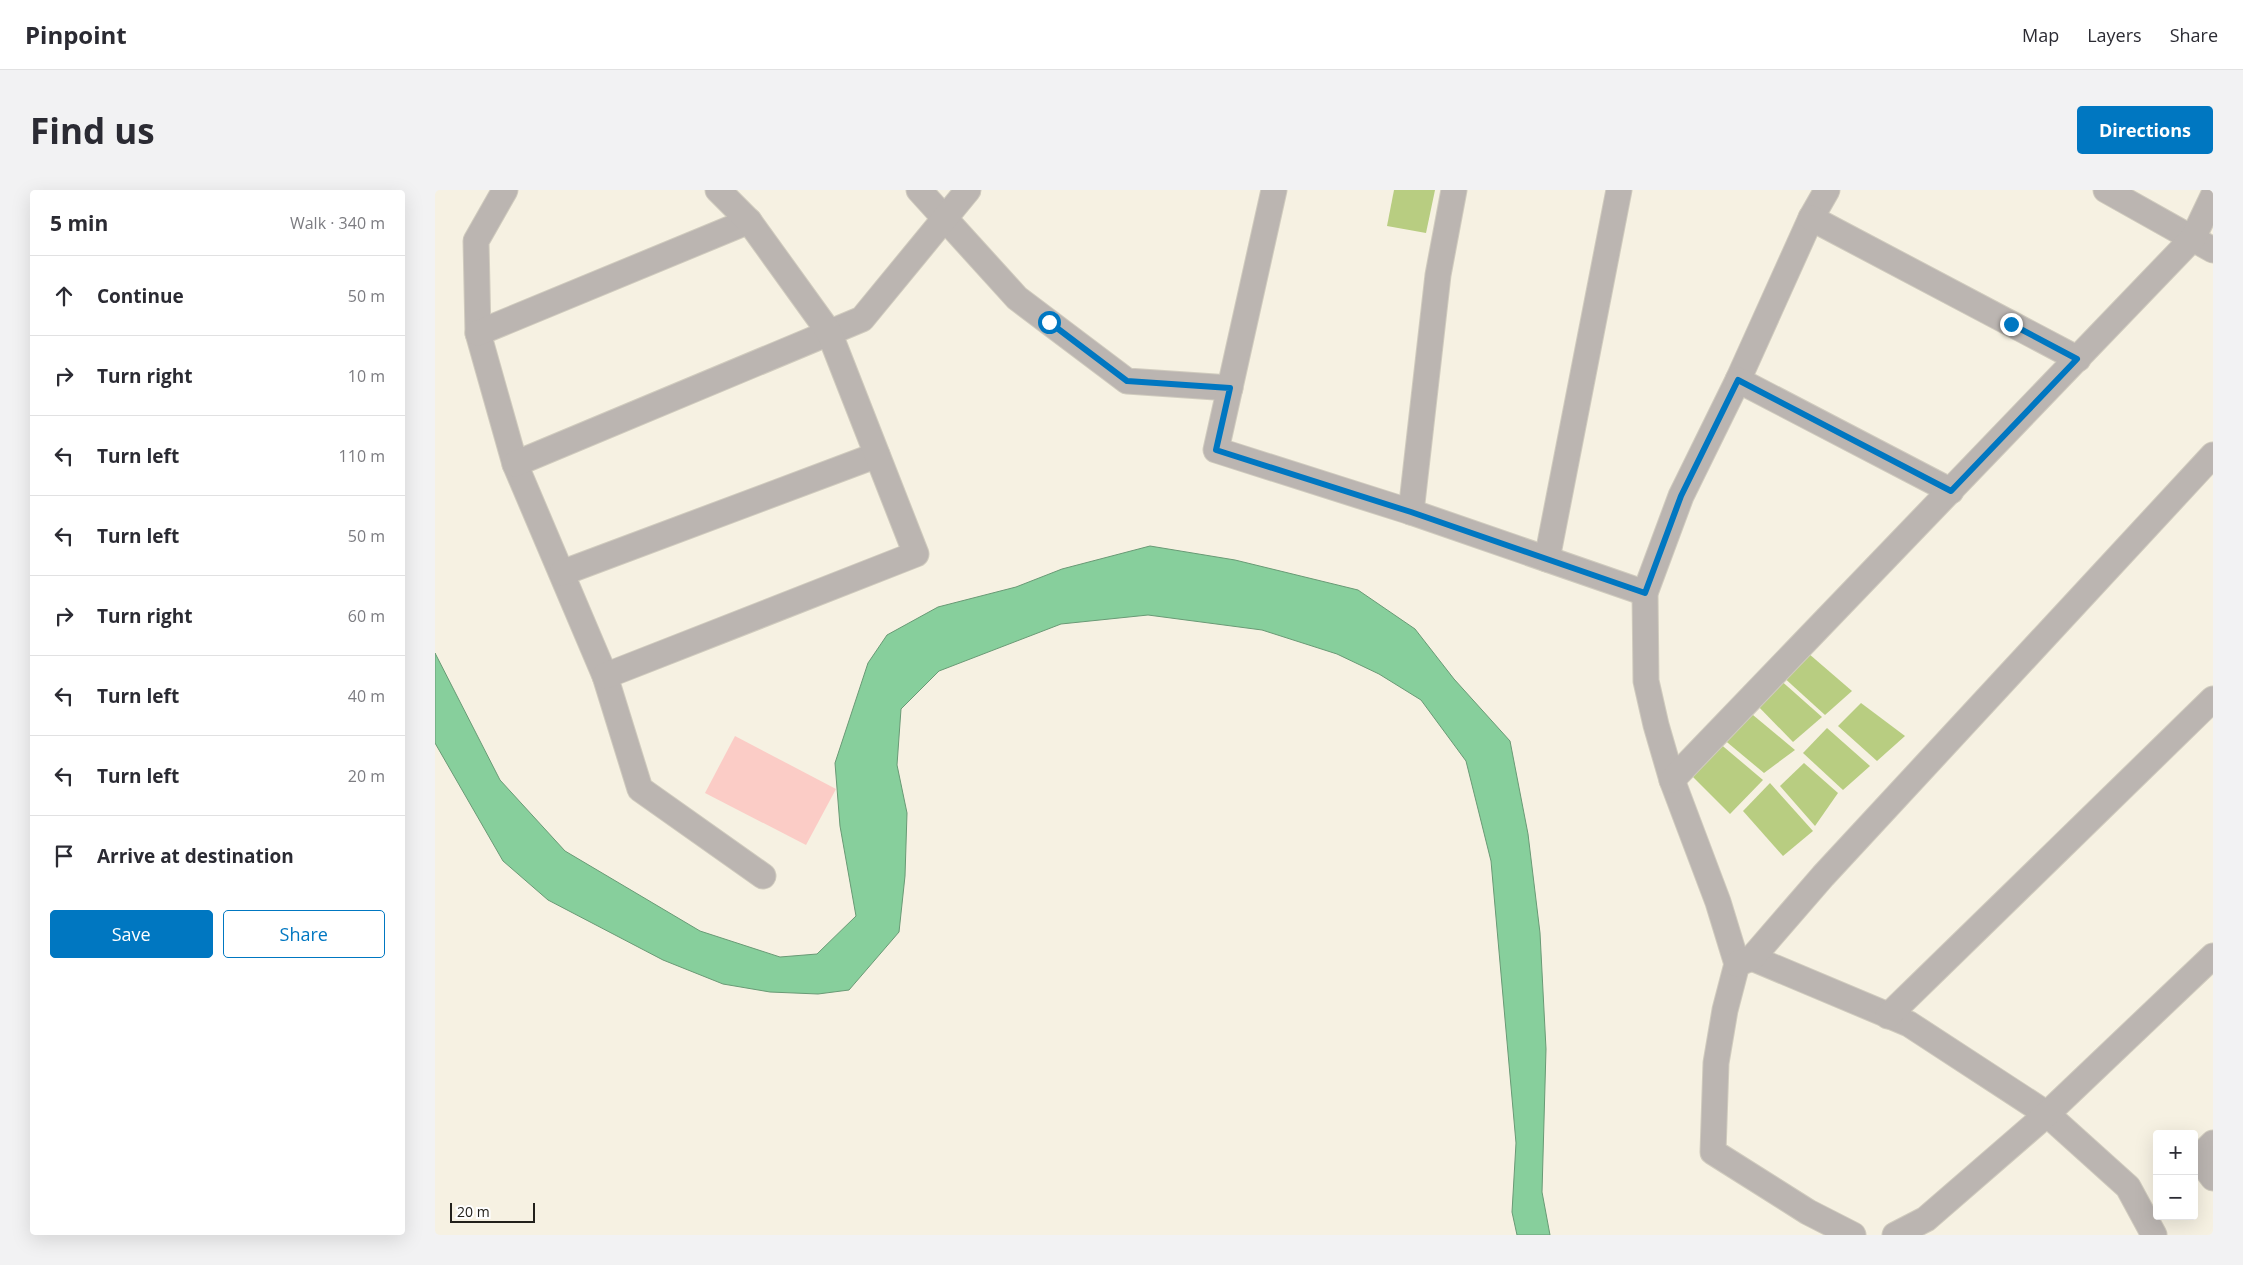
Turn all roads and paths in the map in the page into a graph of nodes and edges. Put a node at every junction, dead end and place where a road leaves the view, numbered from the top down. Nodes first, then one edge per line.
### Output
1 (505, 190) edge
2 (718, 190) edge
3 (919, 190) edge
4 (968, 190) edge
5 (1274, 190) edge
6 (1454, 190) edge
7 (1619, 190) edge
8 (1827, 190) edge
9 (2106, 190) edge
10 (2213, 196) edge
11 (943, 218) junction
12 (1811, 218) junction
13 (749, 221) junction
14 (2203, 244) edge
15 (829, 332) junction
16 (478, 333) junction
17 (2077, 359) junction
18 (1738, 380) junction
19 (1230, 388) junction
20 (2213, 455) edge
21 (877, 456) junction
22 (515, 464) junction
23 (1951, 491) junction
24 (1411, 512) junction
25 (1547, 559) junction
26 (562, 574) junction
27 (1645, 593) junction
28 (605, 676) junction
29 (2213, 699) edge
30 (1672, 780) junction
31 (763, 876) dead end
32 (2213, 956) edge
33 (1745, 961) junction
34 (1888, 1016) junction
35 (2047, 1114) junction
36 (2202, 1154) edge
37 (2213, 1178) edge
38 (2151, 1216) edge
39 (1853, 1235) edge
40 (1895, 1235) edge

1 - 16 street
2 - 13 street
3 - 11 street
4 - 11 street
5 - 19 street
6 - 24 street
7 - 25 street
8 - 12 street
9 - 14 street
10 - 14 street
11 - 15 street
11 - 19 street
12 - 17 street
12 - 18 street
13 - 15 street
13 - 16 street
14 - 17 street
15 - 21 street
15 - 22 street
16 - 22 street
17 - 23 street
18 - 23 street
18 - 27 street
19 - 24 street
20 - 33 street
21 - 26 street
21 - 28 street
22 - 26 street
23 - 30 street
24 - 25 street
25 - 27 street
26 - 28 street
27 - 30 street
28 - 31 street
29 - 34 street
30 - 33 street
32 - 35 street
33 - 34 street
33 - 39 street
34 - 35 street
35 - 38 street
35 - 40 street
36 - 37 street

